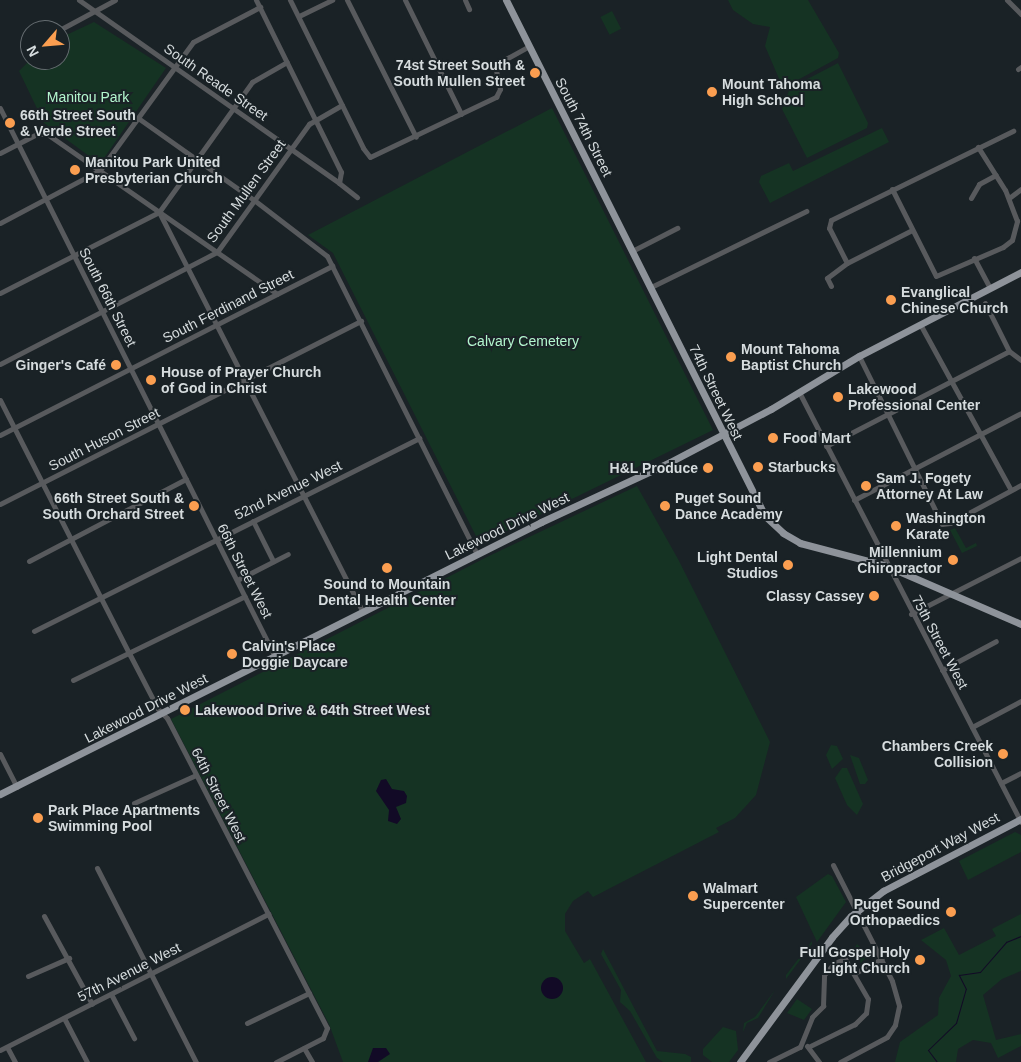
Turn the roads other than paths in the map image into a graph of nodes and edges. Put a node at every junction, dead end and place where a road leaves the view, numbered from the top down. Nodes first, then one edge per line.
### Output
1 (79, 0) edge
2 (116, 0) edge
3 (256, 0) edge
4 (290, 0) edge
5 (332, 0) edge
6 (347, 0) edge
7 (404, 0) edge
8 (465, 0) edge
9 (506, 0) edge
10 (1007, 0) edge
11 (260, 7) junction
12 (469, 8) dead end
13 (94, 11) junction
14 (1021, 14) edge
15 (299, 16) junction
16 (70, 25) edge
17 (529, 46) junction
18 (287, 62) junction
19 (175, 66) junction
20 (342, 105) junction
21 (0, 108) edge
22 (233, 108) junction
23 (460, 114) junction
24 (138, 118) junction
25 (316, 119) junction
26 (1014, 131) dead end
27 (416, 137) junction
28 (18, 143) junction
29 (978, 147) junction
30 (291, 148) junction
31 (0, 153) edge
32 (196, 159) junction
33 (100, 170) junction
34 (996, 175) junction
35 (339, 183) junction
36 (892, 189) junction
37 (1021, 189) edge
38 (357, 197) dead end
39 (971, 198) dead end
40 (1009, 198) junction
41 (46, 200) junction
42 (254, 200) junction
43 (806, 211) dead end
44 (159, 212) junction
45 (0, 223) edge
46 (677, 228) dead end
47 (912, 230) junction
48 (1018, 232) edge
49 (632, 251) junction
50 (217, 252) junction
51 (74, 256) junction
52 (974, 258) junction
53 (847, 263) junction
54 (332, 266) junction
55 (640, 266) joint
56 (188, 268) junction
57 (1021, 272) edge
58 (831, 286) dead end
59 (651, 287) junction
60 (990, 288) junction
61 (0, 293) edge
62 (277, 294) junction
63 (985, 303) dead end
64 (102, 311) junction
65 (361, 321) junction
66 (920, 324) junction
67 (217, 325) junction
68 (1009, 351) junction
69 (859, 356) junction
70 (1021, 360) edge
71 (0, 364) edge
72 (131, 369) junction
73 (244, 380) junction
74 (950, 381) junction
75 (799, 392) junction
76 (0, 400) edge
77 (1021, 413) edge
78 (888, 414) junction
79 (159, 423) junction
80 (14, 428) junction
81 (723, 434) junction
82 (981, 434) junction
83 (0, 435) edge
84 (419, 438) junction
85 (826, 446) junction
86 (915, 469) junction
87 (186, 479) junction
88 (42, 483) junction
89 (1021, 485) edge
90 (1011, 490) junction
91 (195, 496) joint
92 (302, 496) junction
93 (854, 500) junction
94 (0, 504) edge
95 (253, 521) junction
96 (71, 538) junction
97 (216, 538) junction
98 (288, 554) dead end
99 (477, 554) junction
100 (1021, 558) edge
101 (29, 561) dead end
102 (273, 561) junction
103 (887, 566) junction
104 (237, 580) junction
105 (952, 594) junction
106 (245, 596) junction
107 (99, 597) junction
108 (363, 612) junction
109 (911, 614) junction
110 (1021, 624) edge
111 (34, 631) dead end
112 (996, 641) dead end
113 (130, 655) junction
114 (275, 657) junction
115 (942, 670) junction
116 (72, 680) dead end
117 (1021, 701) edge
118 (162, 714) junction
119 (972, 726) junction
120 (0, 754) edge
121 (1021, 772) edge
122 (196, 775) junction
123 (1001, 783) junction
124 (17, 787) junction
125 (0, 794) edge
126 (134, 803) dead end
127 (1020, 820) edge
128 (833, 866) dead end
129 (97, 868) dead end
130 (857, 910) junction
131 (268, 914) junction
132 (44, 916) dead end
133 (69, 958) junction
134 (881, 959) junction
135 (857, 972) junction
136 (150, 974) junction
137 (28, 976) dead end
138 (309, 993) junction
139 (111, 994) junction
140 (92, 1004) junction
141 (64, 1018) junction
142 (247, 1023) dead end
143 (134, 1038) dead end
144 (802, 1044) junction
145 (7, 1047) junction
146 (808, 1047) junction
147 (304, 1048) junction
148 (0, 1050) edge
149 (15, 1062) edge
150 (87, 1062) edge
151 (196, 1062) edge
152 (276, 1062) edge
153 (312, 1062) edge
154 (740, 1062) edge
155 (769, 1062) edge
156 (819, 1062) edge
157 (840, 1062) edge

1 - 13 street, South Reade Street
2 - 13 street
3 - 11 street
4 - 15 street
5 - 15 street
6 - 27 street
7 - 23 street
8 - 12 street
9 - 17 main road, South 74th Street
10 - 14 street
11 - 18 street
11 - 19 street
13 - 16 street
13 - 19 street, South Reade Street
15 - 20 street
17 - 23 street
17 - 49 main road, South 74th Street
18 - 22 street
18 - 25 street
19 - 22 street, South Reade Street
19 - 24 street
20 - 25 street, South Mullen Street
20 - 27 street
21 - 28 street, South 66th Street
22 - 30 street, South Reade Street
22 - 32 street
23 - 27 street
24 - 32 street
24 - 33 street
25 - 30 street, South Mullen Street
25 - 35 street
26 - 29 street
28 - 31 street
28 - 33 street
28 - 41 street, South 66th Street
29 - 34 street
29 - 36 street
30 - 35 street, South Reade Street
30 - 42 street, South Mullen Street
32 - 42 street
32 - 44 street
33 - 41 street
33 - 44 street
34 - 39 street
34 - 40 street
35 - 38 street, South Reade Street
36 - 47 street
36 - 53 street
37 - 40 street
40 - 48 street
41 - 45 street
41 - 51 street, South 66th Street
42 - 50 street, South Mullen Street
42 - 54 street
43 - 59 street
44 - 50 street
44 - 51 street
44 - 56 street
46 - 49 street
47 - 52 street
47 - 53 street
48 - 52 street
49 - 55 main road, South 74th Street
50 - 56 street, South Mullen Street
50 - 62 street
51 - 61 street
51 - 64 street, South 66th Street
52 - 60 street
53 - 58 street
54 - 62 street, South Ferdinand Street
54 - 65 street
55 - 59 main road, 74th Street West
56 - 64 street, South Mullen Street
56 - 67 street
57 - 60 main road, Lakewood Drive West
59 - 81 main road, 74th Street West
60 - 66 main road, Lakewood Drive West
62 - 67 street, South Ferdinand Street
63 - 68 street
64 - 71 street, South Mullen Street
64 - 72 street, South 66th Street
65 - 73 street, South Huson Street
65 - 84 street
66 - 69 main road, Lakewood Drive West
66 - 74 street
67 - 72 street, South Ferdinand Street
67 - 73 street
68 - 70 street
68 - 74 street
69 - 75 main road, Lakewood Drive West
69 - 78 street
72 - 79 street, South 66th Street
72 - 80 street, South Ferdinand Street
73 - 79 street, South Huson Street
73 - 92 street
74 - 78 street
74 - 82 street
75 - 81 main road, Lakewood Drive West
75 - 85 street, 75th Street West
76 - 80 street, 64th Street West
77 - 82 street
78 - 85 street
78 - 86 street
79 - 87 street, South 66th Street
79 - 88 street, South Huson Street
80 - 83 street, South Ferdinand Street
80 - 88 street, 64th Street West
81 - 99 main road, Lakewood Drive West
81 - 103 main road, 74th Street West
82 - 86 street
82 - 90 street
84 - 92 street, 52nd Avenue West
84 - 99 street
85 - 93 street, 75th Street West
86 - 90 street
86 - 93 street
87 - 91 street, South 66th Street
87 - 96 street
88 - 94 street, South Huson Street
88 - 96 street, 64th Street West
89 - 90 street
91 - 97 street, 66th Street West
92 - 95 street, 52nd Avenue West
92 - 108 street
93 - 103 street, 75th Street West
95 - 97 street, 52nd Avenue West
95 - 102 street
96 - 101 street
96 - 107 street, 64th Street West
97 - 104 street, 66th Street West
97 - 107 street, 52nd Avenue West
98 - 102 street
99 - 108 main road, Lakewood Drive West
100 - 105 street
102 - 104 street
103 - 105 main road
103 - 109 street, 75th Street West
104 - 106 street, 66th Street West
105 - 109 street
105 - 110 main road
106 - 113 street
106 - 114 street, 66th Street West
107 - 111 street, 52nd Avenue West
107 - 113 street, 64th Street West
108 - 114 main road, Lakewood Drive West
109 - 115 street, 75th Street West
112 - 115 street
113 - 116 street
113 - 118 street, 64th Street West
114 - 118 main road, Lakewood Drive West
115 - 119 street, 75th Street West
117 - 119 street
118 - 122 street, 64th Street West
118 - 124 main road, Lakewood Drive West
119 - 123 street, 75th Street West
120 - 124 street
121 - 123 street
122 - 126 street
122 - 131 street, 64th Street West
123 - 127 street, 75th Street West
124 - 125 main road, Lakewood Drive West
127 - 130 main road, Bridgeport Way West
128 - 130 street
129 - 136 street
130 - 134 street
130 - 154 main road, Bridgeport Way West
131 - 136 street, 57th Avenue West
131 - 138 street, 64th Street West
132 - 133 street
133 - 137 street
133 - 140 street
134 - 135 street
134 - 157 street
135 - 144 street
135 - 146 street
136 - 139 street, 57th Avenue West
136 - 151 street
138 - 142 street
138 - 147 street, 64th Street West
139 - 140 street, 57th Avenue West
139 - 143 street
140 - 141 street, 57th Avenue West
141 - 145 street, 57th Avenue West
141 - 150 street
144 - 146 street
144 - 155 street
145 - 148 street, 57th Avenue West
145 - 149 street
146 - 156 street
147 - 152 street
147 - 153 street

